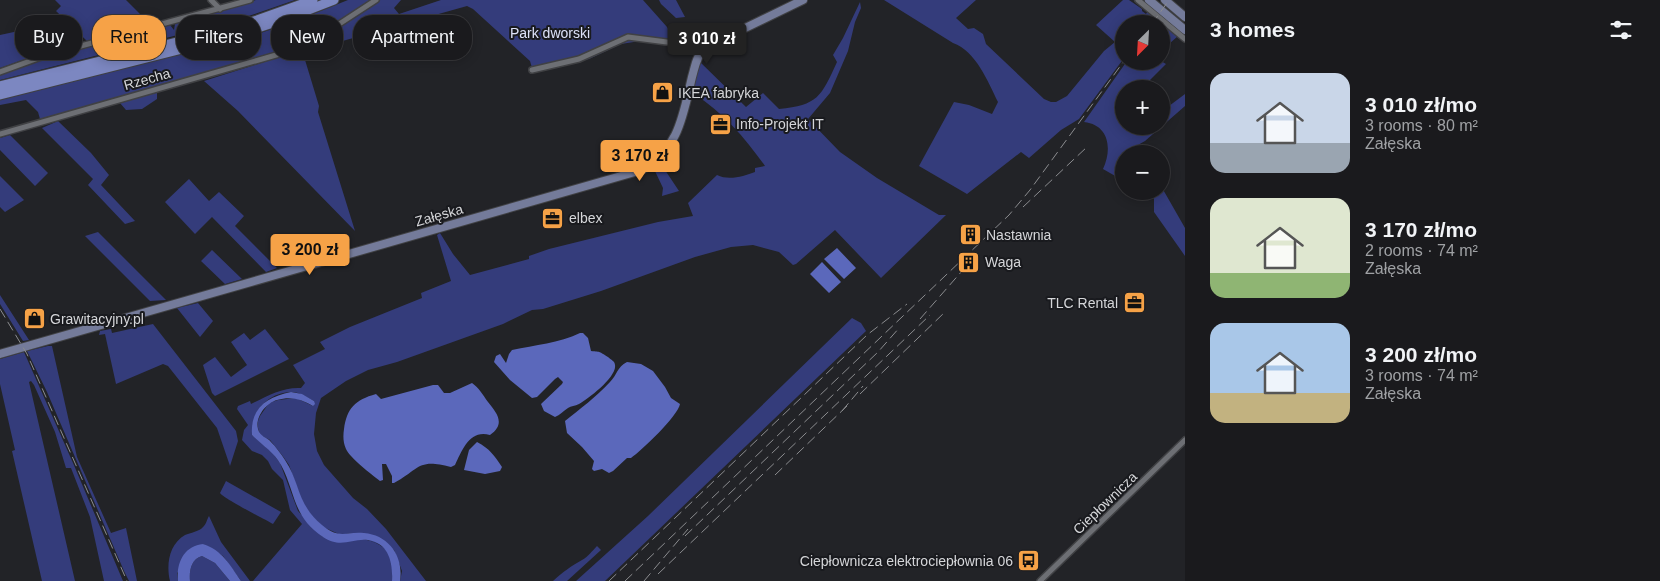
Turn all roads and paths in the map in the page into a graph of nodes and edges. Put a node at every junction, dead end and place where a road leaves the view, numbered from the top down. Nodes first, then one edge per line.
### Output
1 (211, 0) edge
2 (250, 0) edge
3 (313, 0) edge
4 (334, 0) edge
5 (376, 0) edge
6 (803, 0) edge
7 (1138, 0) edge
8 (1149, 0) edge
9 (1164, 0) edge
10 (220, 9) junction
11 (1185, 17) edge
12 (1185, 30) edge
13 (1185, 39) edge
14 (704, 48) junction
15 (532, 70) dead end
16 (0, 72) edge
17 (0, 86) edge
18 (0, 95) edge
19 (0, 134) edge
20 (0, 354) edge
21 (1185, 440) edge
22 (1040, 581) edge

1 - 10 street
2 - 10 street
3 - 17 main road
4 - 18 main road
5 - 19 street, Rzecha
6 - 14 street
7 - 13 street
8 - 12 street
9 - 11 street
10 - 16 street
14 - 15 street
14 - 20 street, Załęska
21 - 22 street, Ciepłownicza

